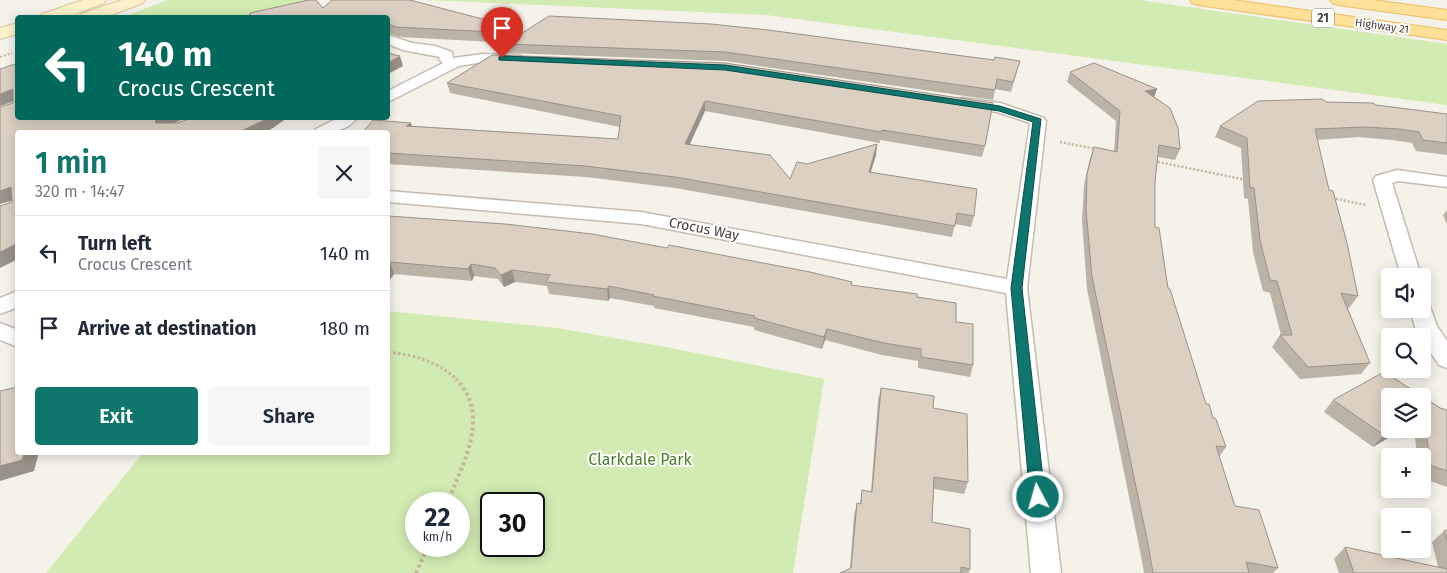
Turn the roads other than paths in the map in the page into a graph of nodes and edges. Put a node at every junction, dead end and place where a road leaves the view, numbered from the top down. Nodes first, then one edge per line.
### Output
1 (98, 0) edge
2 (137, 0) edge
3 (1198, 0) edge
4 (1338, 0) edge
5 (56, 15) edge
6 (95, 15) edge
7 (1447, 15) edge
8 (15, 29) edge
9 (0, 34) edge
10 (1447, 35) edge
11 (390, 40) edge
12 (15, 43) edge
13 (0, 48) edge
14 (531, 59) edge
15 (450, 61) junction
16 (390, 96) edge
17 (941, 100) edge
18 (345, 120) edge
19 (326, 130) edge
20 (1447, 182) edge
21 (390, 197) edge
22 (1409, 268) edge
23 (1016, 288) junction
24 (15, 300) edge
25 (0, 307) edge
26 (1424, 318) edge
27 (0, 331) edge
28 (15, 338) edge
29 (1447, 359) edge
30 (1046, 573) edge

1 - 5 main road
2 - 6 main road
3 - 10 main road, Highway 21 / 21
4 - 7 main road, Highway 21 / 21
8 - 9 main road
11 - 15 street
12 - 13 main road
14 - 15 street
15 - 16 street
17 - 23 street
18 - 19 street
20 - 22 street
21 - 23 street, Crocus Way
23 - 30 street
24 - 25 street
26 - 29 street
27 - 28 street

